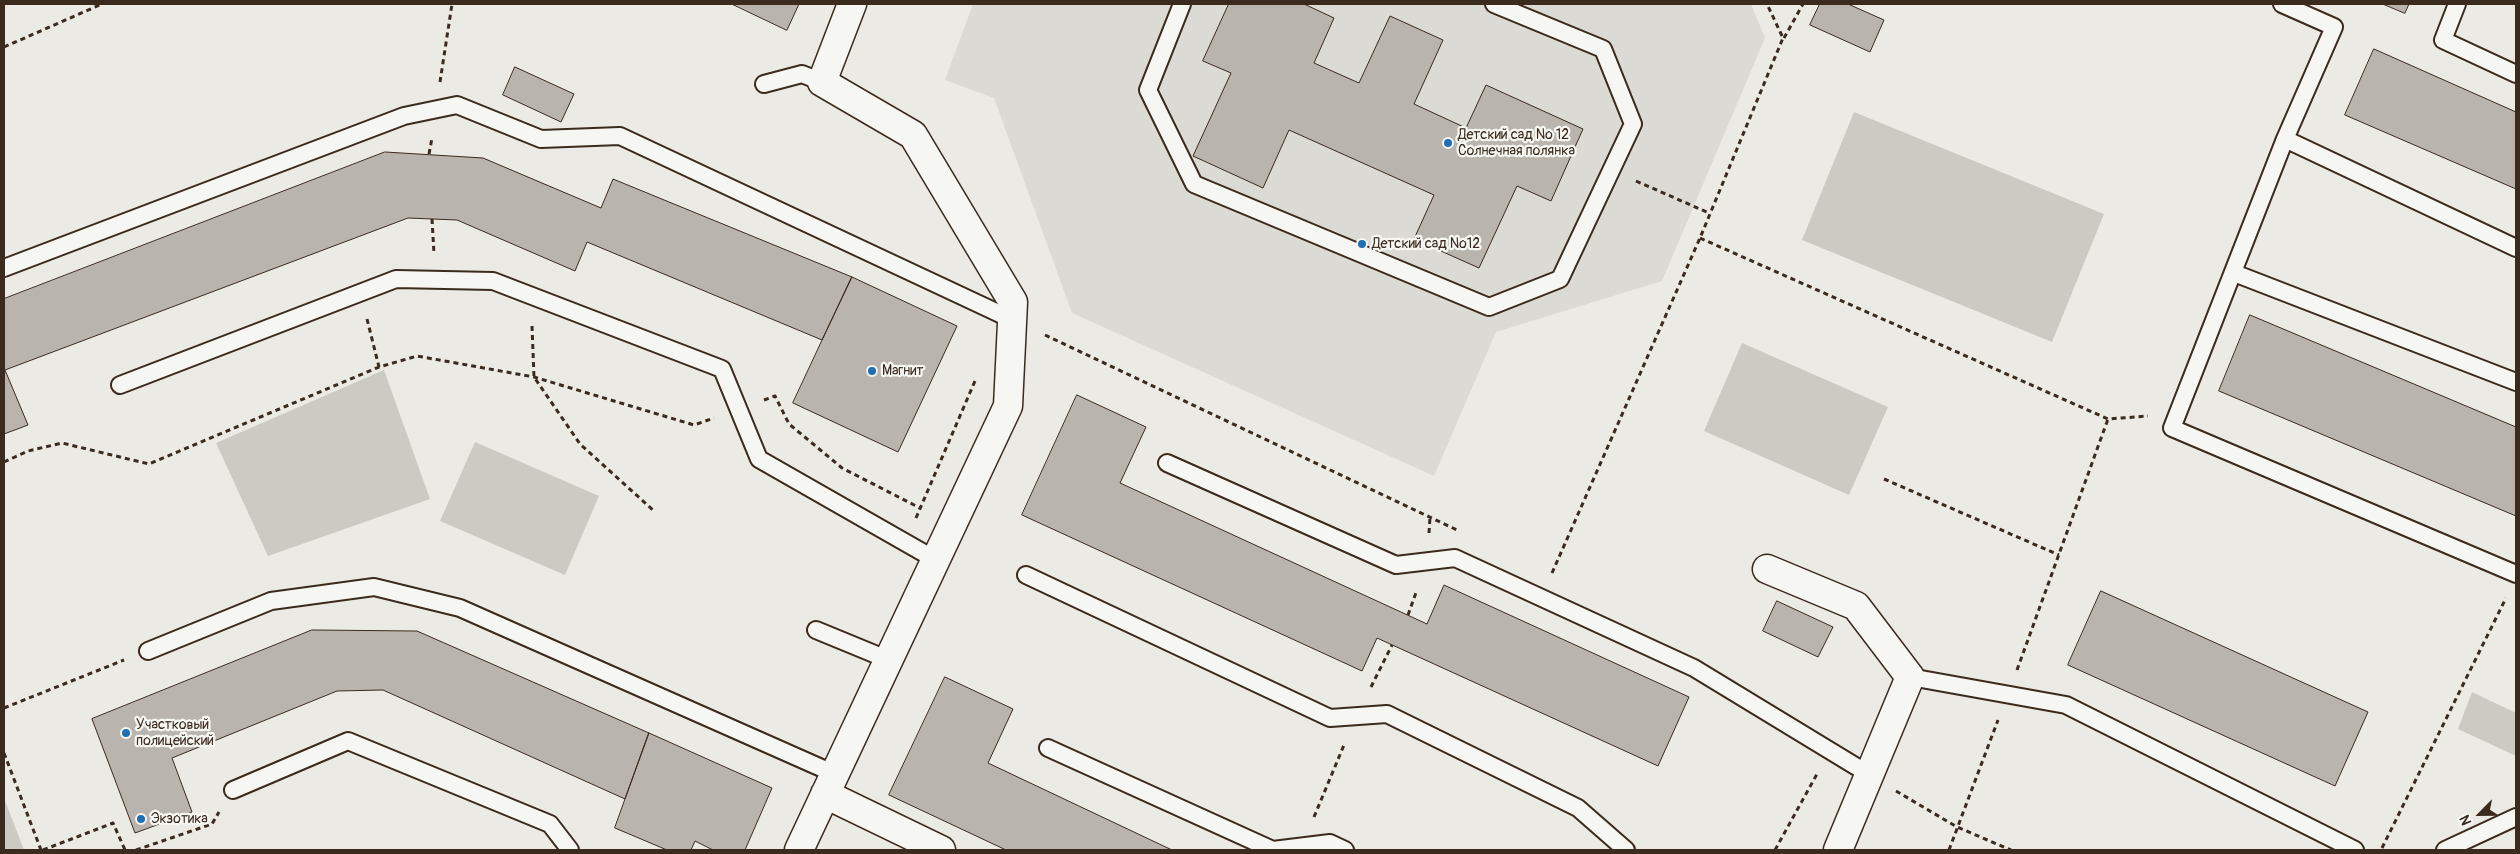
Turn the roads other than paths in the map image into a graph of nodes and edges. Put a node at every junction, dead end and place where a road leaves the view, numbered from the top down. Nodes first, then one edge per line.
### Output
1 (852, 4) edge
2 (1182, 4) edge
3 (1494, 4) edge
4 (2282, 4) edge
5 (2457, 4) edge
6 (2516, 74) edge
7 (822, 82) junction
8 (764, 84) dead end
9 (2284, 139) junction
10 (2516, 248) edge
11 (4, 268) edge
12 (2234, 273) junction
13 (1012, 320) junction
14 (2516, 382) edge
15 (120, 384) dead end
16 (1167, 463) dead end
17 (936, 560) junction
18 (1767, 569) dead end
19 (2516, 574) edge
20 (1026, 575) dead end
21 (816, 630) dead end
22 (148, 651) road end
23 (889, 660) junction
24 (1910, 677) junction
25 (1048, 748) dead end
26 (1870, 775) junction
27 (830, 784) junction
28 (232, 790) road end
29 (2516, 817) edge
30 (570, 850) edge
31 (799, 850) edge
32 (941, 850) edge
33 (1345, 850) edge
34 (1626, 850) edge
35 (1838, 850) edge
36 (2355, 850) edge
37 (2445, 850) edge

1 - 7 street
2 - 3 lane
4 - 9 lane
5 - 6 lane
7 - 8 lane
7 - 13 street
9 - 10 lane
9 - 12 lane
11 - 13 lane
12 - 14 lane
12 - 19 lane
13 - 17 street
15 - 17 lane
16 - 26 lane
17 - 23 street
18 - 24 street
20 - 34 lane
21 - 23 lane
22 - 27 lane
23 - 27 street
24 - 26 street
24 - 36 lane
25 - 33 lane
26 - 35 street
27 - 31 street
27 - 32 street
28 - 30 lane
29 - 37 lane

